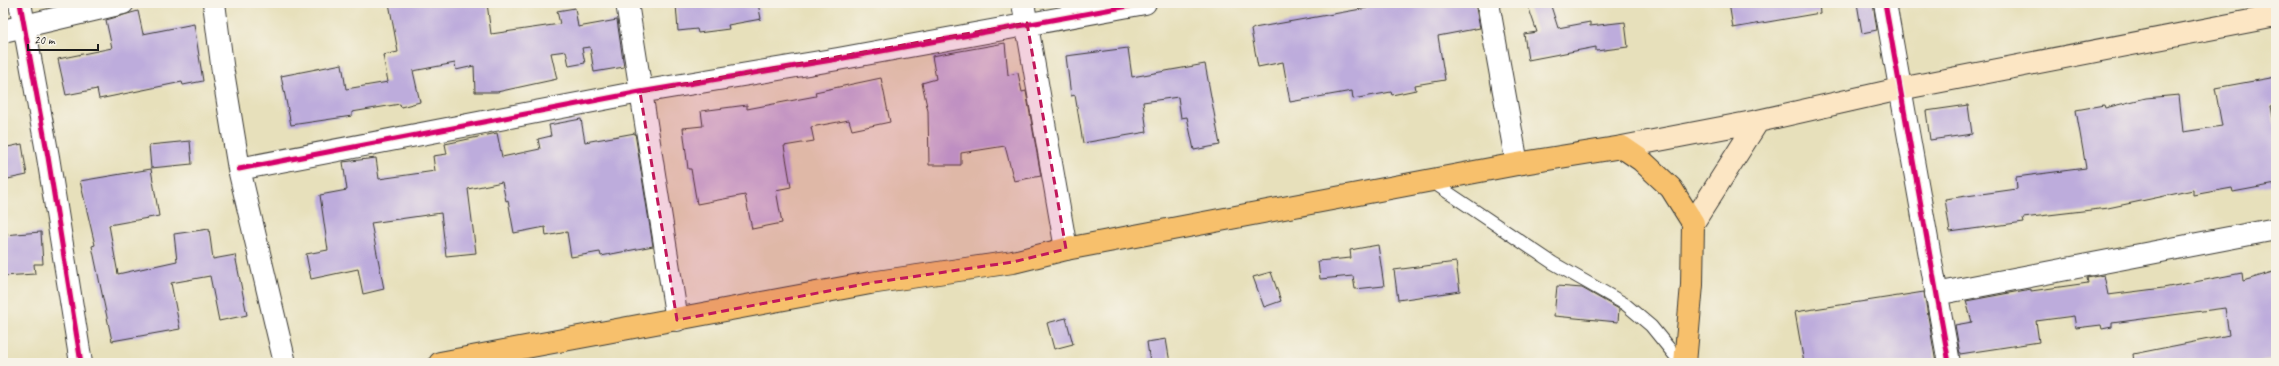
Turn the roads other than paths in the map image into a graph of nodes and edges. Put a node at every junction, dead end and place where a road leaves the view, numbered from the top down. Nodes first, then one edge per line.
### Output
1 (20, 3) edge
2 (123, 3) edge
3 (214, 3) edge
4 (627, 3) edge
5 (1145, 3) edge
6 (1488, 3) edge
7 (1885, 3) edge
8 (2275, 3) edge
9 (2276, 10) edge
10 (1025, 13) edge
11 (2276, 16) edge
12 (24, 26) junction
13 (3, 31) edge
14 (1900, 89) junction
15 (640, 92) junction
16 (1758, 121) junction
17 (1622, 147) junction
18 (1517, 164) junction
19 (240, 169) junction
20 (1431, 181) junction
21 (1693, 223) junction
22 (2276, 229) edge
23 (1066, 249) junction
24 (1936, 294) junction
25 (677, 320) junction
26 (81, 363) edge
27 (285, 363) edge
28 (440, 363) edge
29 (1681, 363) edge
30 (1685, 363) edge
31 (1949, 363) edge

1 - 12 street
2 - 12 street
3 - 19 street
4 - 15 street
5 - 10 street
6 - 18 street
7 - 14 street
8 - 9 street
10 - 15 street
10 - 23 street
11 - 14 main road
12 - 13 street
12 - 26 street
14 - 16 main road
14 - 24 street
15 - 19 street
15 - 25 street
16 - 17 main road
16 - 21 main road
17 - 18 main road
17 - 21 main road
18 - 20 main road
19 - 27 street
20 - 23 main road
20 - 29 lane
21 - 30 main road
22 - 24 street
23 - 25 main road
24 - 31 street
25 - 28 main road

